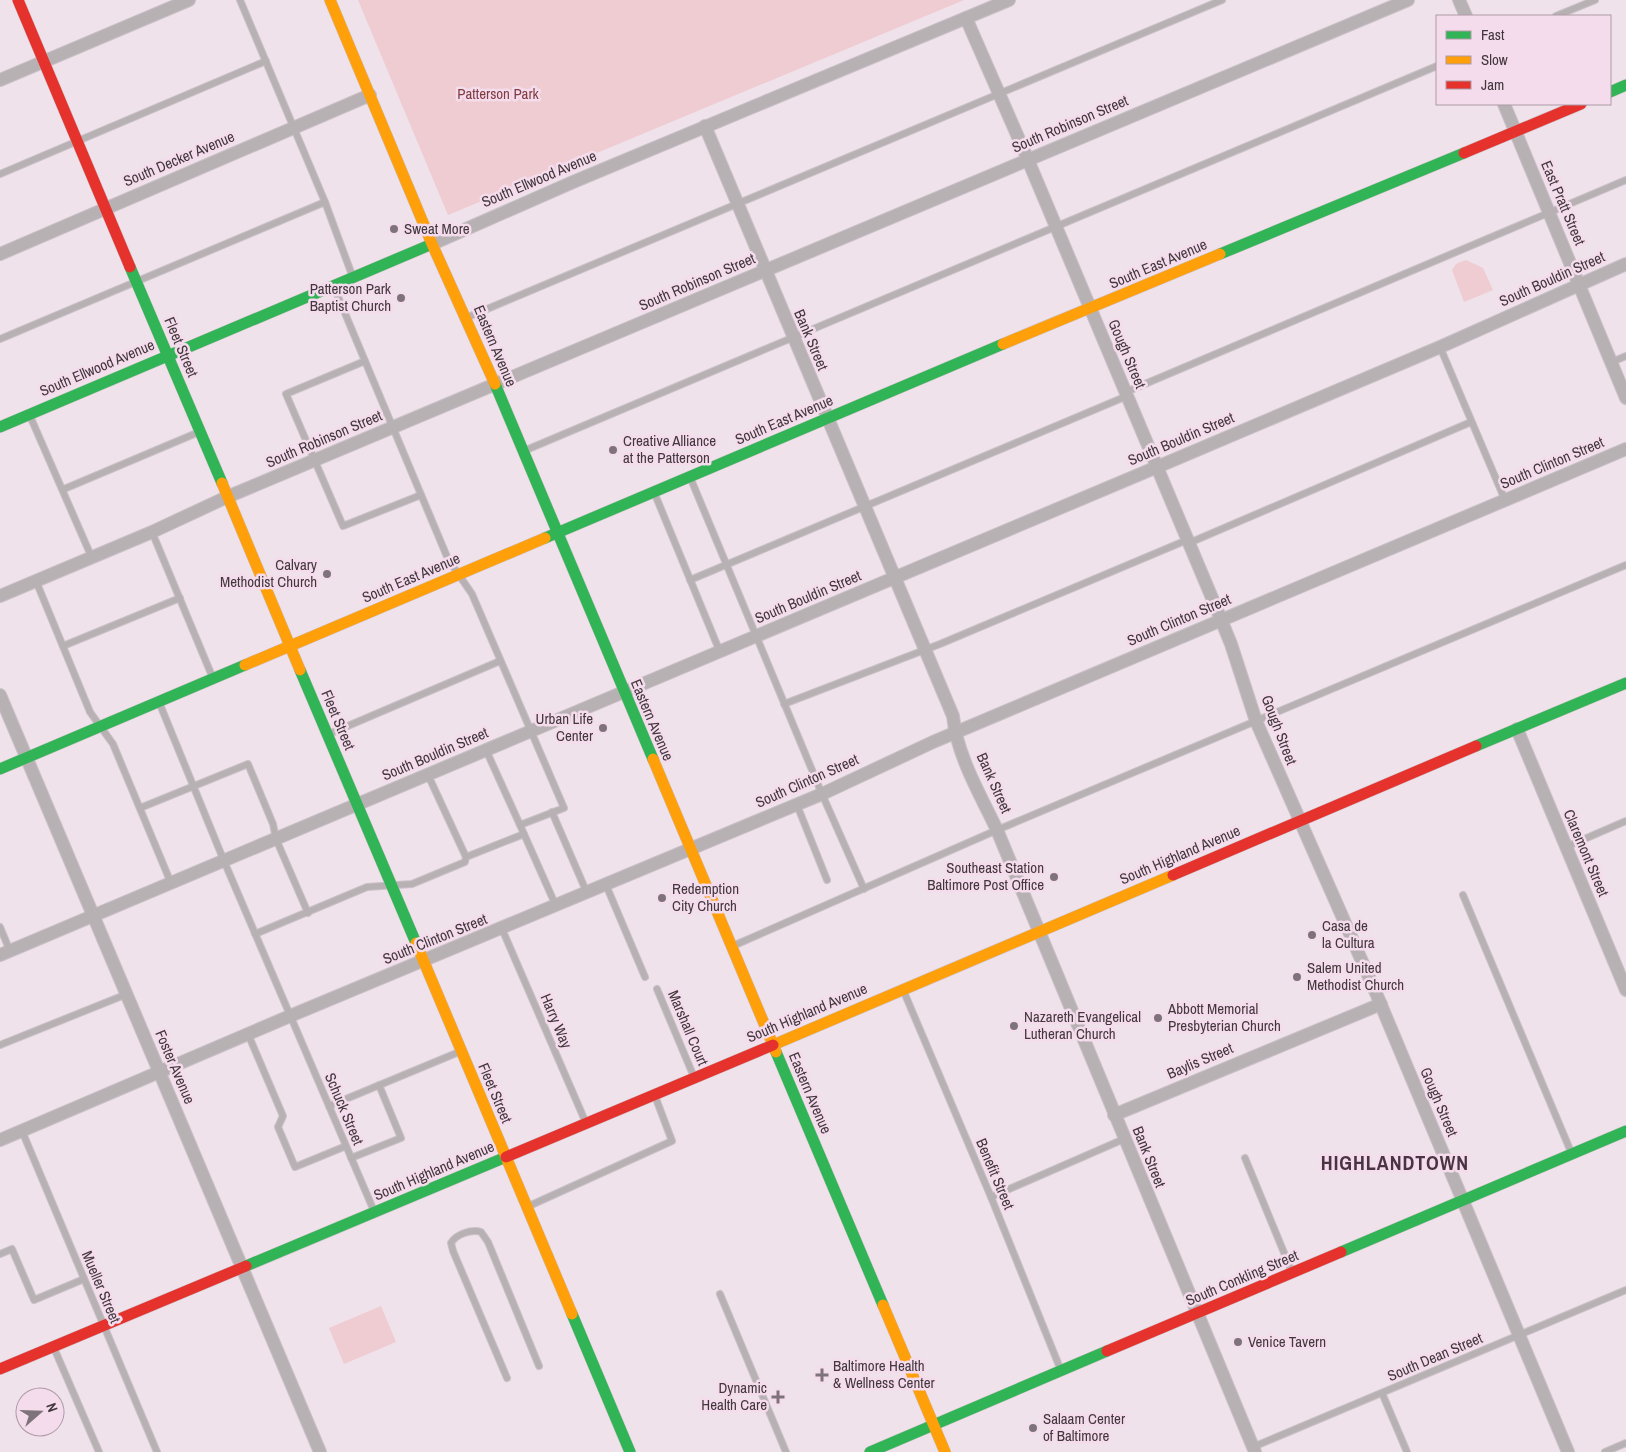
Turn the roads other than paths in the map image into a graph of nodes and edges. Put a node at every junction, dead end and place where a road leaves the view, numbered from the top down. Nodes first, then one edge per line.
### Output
1 (18, 0) edge
2 (189, 0) edge
3 (240, 0) edge
4 (330, 0) edge
5 (1009, 0) edge
6 (1222, 0) edge
7 (1408, 0) edge
8 (1459, 0) edge
9 (1595, 0) edge
10 (1466, 15) edge
11 (1558, 15) edge
12 (966, 18) junction
13 (266, 61) junction
14 (44, 62) junction
15 (1436, 66) edge
16 (0, 80) edge
17 (1626, 85) edge
18 (1611, 92) edge
19 (1000, 94) junction
20 (370, 95) junction
21 (1504, 105) edge
22 (1579, 105) edge
23 (706, 126) junction
24 (294, 128) junction
25 (1515, 131) junction
26 (78, 142) junction
27 (1028, 160) junction
28 (0, 174) edge
29 (1626, 180) edge
30 (325, 202) junction
31 (738, 205) junction
32 (106, 208) junction
33 (1550, 213) junction
34 (1056, 227) junction
35 (432, 244) junction
36 (0, 254) edge
37 (1626, 264) edge
38 (765, 270) junction
39 (353, 278) junction
40 (136, 281) junction
41 (1579, 283) junction
42 (334, 287) junction
43 (1090, 308) junction
44 (466, 317) junction
45 (0, 339) edge
46 (793, 339) junction
47 (1440, 347) junction
48 (168, 355) junction
49 (1626, 356) edge
50 (365, 361) junction
51 (1612, 362) junction
52 (495, 384) junction
53 (1126, 394) junction
54 (1626, 398) edge
55 (30, 415) junction
56 (826, 418) junction
57 (1472, 422) junction
58 (0, 427) edge
59 (393, 427) junction
60 (200, 432) junction
61 (1626, 449) edge
62 (523, 451) junction
63 (314, 460) junction
64 (1157, 467) junction
65 (690, 476) junction
66 (64, 489) junction
67 (654, 491) junction
68 (421, 495) junction
69 (227, 497) junction
70 (1505, 500) junction
71 (864, 507) junction
72 (152, 532) junction
73 (557, 532) junction
74 (1188, 542) junction
75 (92, 558) junction
76 (727, 565) junction
77 (1626, 566) edge
78 (458, 574) junction
79 (894, 578) junction
80 (690, 580) junction
81 (36, 581) junction
82 (0, 596) edge
83 (180, 598) junction
84 (1221, 620) junction
85 (756, 636) junction
86 (63, 646) junction
87 (290, 646) junction
88 (925, 650) junction
89 (720, 652) junction
90 (500, 661) junction
91 (213, 678) junction
92 (1626, 683) edge
93 (625, 692) junction
94 (0, 695) edge
95 (158, 701) junction
96 (784, 704) junction
97 (1256, 721) junction
98 (101, 726) junction
99 (1517, 729) junction
100 (530, 732) junction
101 (955, 733) junction
102 (328, 734) junction
103 (486, 750) junction
104 (26, 758) junction
105 (0, 769) edge
106 (428, 774) junction
107 (193, 787) junction
108 (822, 794) junction
109 (798, 804) junction
110 (357, 805) junction
111 (140, 808) junction
112 (552, 812) junction
113 (1626, 821) edge
114 (1299, 822) junction
115 (520, 825) junction
116 (997, 830) junction
117 (524, 834) junction
118 (276, 839) junction
119 (1566, 847) junction
120 (691, 849) junction
121 (466, 857) junction
122 (224, 861) junction
123 (827, 880) dead end
124 (171, 883) junction
125 (606, 885) junction
126 (391, 886) junction
127 (864, 889) junction
128 (587, 893) junction
129 (1463, 895) dead end
130 (556, 906) junction
131 (308, 913) junction
132 (93, 916) junction
133 (0, 927) edge
134 (502, 929) junction
135 (1038, 931) junction
136 (255, 934) junction
137 (732, 947) junction
138 (5, 953) edge
139 (423, 961) junction
140 (645, 977) dead end
141 (657, 989) dead end
142 (902, 989) junction
143 (1626, 990) edge
144 (127, 994) junction
145 (1381, 1004) junction
146 (290, 1016) junction
147 (248, 1034) junction
148 (0, 1044) edge
149 (773, 1045) junction
150 (461, 1051) junction
151 (160, 1072) junction
152 (695, 1078) junction
153 (379, 1085) junction
154 (655, 1094) junction
155 (329, 1106) junction
156 (1114, 1114) junction
157 (586, 1124) junction
158 (22, 1131) junction
159 (1626, 1131) edge
160 (0, 1140) edge
161 (1124, 1140) junction
162 (346, 1146) junction
163 (1572, 1154) junction
164 (506, 1157) junction
165 (351, 1158) junction
166 (1245, 1158) dead end
167 (991, 1197) junction
168 (1463, 1200) junction
169 (527, 1207) junction
170 (375, 1212) junction
171 (0, 1254) edge
172 (242, 1268) junction
173 (1292, 1273) junction
174 (84, 1279) junction
175 (1626, 1290) edge
176 (720, 1294) dead end
177 (1196, 1314) junction
178 (104, 1326) junction
179 (1519, 1336) junction
180 (54, 1347) junction
181 (538, 1366) dead end
182 (0, 1369) edge
183 (1061, 1371) junction
184 (507, 1378) dead end
185 (1382, 1393) junction
186 (933, 1425) junction
187 (1626, 1443) edge
188 (1254, 1449) edge
189 (99, 1452) edge
190 (157, 1452) edge
191 (320, 1452) edge
192 (630, 1452) edge
193 (786, 1452) edge
194 (870, 1452) edge
195 (944, 1452) edge
196 (1407, 1452) edge
197 (1568, 1452) edge
198 (1605, 1452) edge

1 - 14 street, Fleet Street
2 - 14 street
3 - 13 lane
4 - 20 street, Eastern Avenue
5 - 12 street, South Ellwood Avenue
6 - 19 lane
7 - 27 street, South Robinson Street
8 - 10 street
9 - 11 lane
12 - 19 street, Gough Street
12 - 23 street, South Ellwood Avenue
13 - 24 lane
13 - 26 lane
14 - 16 street
14 - 26 street, Fleet Street
15 - 34 lane
17 - 18 street
19 - 27 street, Gough Street
19 - 31 lane
20 - 24 street, South Decker Avenue
20 - 35 street, Eastern Avenue
21 - 25 street, East Pratt Street
22 - 25 street, South East Avenue
23 - 31 street, Bank Street
23 - 35 street, South Ellwood Avenue
24 - 30 lane
24 - 32 street, South Decker Avenue
25 - 33 street, East Pratt Street
25 - 43 street, South East Avenue
26 - 28 lane
26 - 32 street, Fleet Street
27 - 34 street, Gough Street
27 - 38 street, South Robinson Street
29 - 33 lane
30 - 39 lane
30 - 40 lane
31 - 38 street, Bank Street
31 - 44 lane
32 - 36 street, South Decker Avenue
32 - 40 street, Fleet Street
33 - 41 street, East Pratt Street
33 - 53 lane
34 - 43 street, Gough Street
34 - 46 lane
35 - 39 street, South Ellwood Avenue
35 - 44 street, Eastern Avenue
37 - 41 street, South Bouldin Street
38 - 46 street, Bank Street
38 - 52 street, South Robinson Street
39 - 42 street, South Ellwood Avenue
40 - 45 lane
40 - 48 street, Fleet Street
41 - 47 street, South Bouldin Street
41 - 51 street, East Pratt Street
42 - 48 street, South Ellwood Avenue
42 - 50 lane
43 - 53 street, Gough Street
43 - 56 street, South East Avenue
44 - 52 street, Eastern Avenue
46 - 56 street, Bank Street
46 - 62 lane
47 - 57 lane
47 - 64 street, South Bouldin Street
48 - 55 street, South Ellwood Avenue
48 - 60 street, Fleet Street
49 - 51 lane
50 - 59 lane
50 - 63 lane
51 - 54 street, East Pratt Street
52 - 59 street, South Robinson Street
52 - 62 street, Eastern Avenue
53 - 64 street, Gough Street
53 - 71 lane
55 - 58 street, South Ellwood Avenue
55 - 66 lane
56 - 65 street, South East Avenue
56 - 71 street, Bank Street
57 - 70 lane
57 - 74 lane
59 - 63 street, South Robinson Street
59 - 68 lane
60 - 66 lane
60 - 69 street, Fleet Street
61 - 70 street, South Clinton Street
62 - 73 street, Eastern Avenue
63 - 68 lane
63 - 69 street, South Robinson Street
64 - 74 street, Gough Street
64 - 79 street, South Bouldin Street
65 - 67 street, South East Avenue
65 - 76 lane
66 - 75 lane
67 - 73 street, South East Avenue
67 - 80 lane
68 - 78 lane
69 - 72 street, South Robinson Street
69 - 87 street, Fleet Street
70 - 84 street, South Clinton Street
71 - 76 lane
71 - 79 street, Bank Street
72 - 75 street, South Robinson Street
72 - 83 lane
73 - 78 street, South East Avenue
73 - 93 street, Eastern Avenue
74 - 84 street, Gough Street
74 - 88 lane
75 - 81 street, South Robinson Street
76 - 80 lane
76 - 85 lane
77 - 97 lane
78 - 87 street, South East Avenue
78 - 90 lane
79 - 85 street, South Bouldin Street
79 - 88 street, Bank Street
80 - 89 lane
81 - 82 street, South Robinson Street
81 - 86 lane
83 - 86 lane
83 - 91 lane
84 - 97 street, Gough Street
84 - 101 street, South Clinton Street
85 - 89 street, South Bouldin Street
85 - 96 lane
86 - 98 lane
87 - 91 street, South East Avenue
87 - 102 street, Fleet Street
88 - 96 lane
88 - 101 street, Bank Street
89 - 93 street, South Bouldin Street
90 - 100 lane
90 - 102 lane
91 - 95 street, South East Avenue
92 - 99 street, South Highland Avenue
93 - 100 street, South Bouldin Street
93 - 120 street, Eastern Avenue
94 - 104 street, Foster Avenue
95 - 98 street, South East Avenue
95 - 107 lane, Schuck Street
96 - 108 lane
97 - 114 street, Gough Street
97 - 116 lane
98 - 104 street, South East Avenue
98 - 111 lane
99 - 114 street, South Highland Avenue
99 - 119 street, Claremont Street
100 - 103 street, South Bouldin Street
100 - 112 lane
101 - 108 street, South Clinton Street
101 - 116 street, Bank Street
102 - 110 street, Fleet Street
103 - 106 street, South Bouldin Street
103 - 115 lane
104 - 105 street, South East Avenue
104 - 132 street, Foster Avenue
106 - 110 street, South Bouldin Street
106 - 121 lane
107 - 111 lane
107 - 118 lane
107 - 122 lane, Schuck Street
108 - 109 street, South Clinton Street
108 - 127 lane
109 - 120 street, South Clinton Street
109 - 123 lane
110 - 118 street, South Bouldin Street
110 - 126 street, Fleet Street
111 - 124 lane
112 - 115 lane
112 - 128 lane
113 - 119 lane
114 - 135 street, South Highland Avenue
114 - 145 street, Gough Street
115 - 117 lane
116 - 127 lane
116 - 135 street, Bank Street
117 - 121 lane
117 - 130 lane
118 - 122 street, South Bouldin Street
118 - 131 lane
119 - 143 street, Claremont Street
120 - 125 street, South Clinton Street
120 - 137 street, Eastern Avenue
121 - 126 lane
122 - 124 street, South Bouldin Street
122 - 136 lane, Schuck Street
124 - 132 street, South Bouldin Street
125 - 128 street, South Clinton Street
125 - 140 lane
126 - 131 lane
126 - 139 street, Fleet Street
127 - 137 lane
128 - 130 street, South Clinton Street
129 - 163 lane
130 - 134 street, South Clinton Street
131 - 136 lane
132 - 138 street, South Bouldin Street
132 - 144 street, Foster Avenue
133 - 138 lane
134 - 139 street, South Clinton Street
134 - 157 lane, Harry Way
135 - 142 street, South Highland Avenue
135 - 156 street, Bank Street
136 - 146 lane, Schuck Street
137 - 149 street, Eastern Avenue
139 - 146 street, South Clinton Street
139 - 150 street, Fleet Street
141 - 152 lane, Marshall Court
142 - 149 street, South Highland Avenue
142 - 167 lane, Benefit Street
144 - 148 lane
144 - 151 street, Foster Avenue
145 - 156 street, Baylis Street
145 - 168 street, Gough Street
146 - 147 street, South Clinton Street
146 - 155 lane, Schuck Street
147 - 151 street, South Clinton Street
147 - 162 lane
149 - 152 street, South Highland Avenue
149 - 186 street, Eastern Avenue
150 - 153 lane
150 - 164 street, Fleet Street
151 - 158 street, South Clinton Street
151 - 172 street, Foster Avenue
152 - 154 street, South Highland Avenue
153 - 155 lane
153 - 165 lane
154 - 157 street, South Highland Avenue
154 - 169 lane
155 - 162 lane, Schuck Street
156 - 161 street, Bank Street
157 - 164 street, South Highland Avenue
158 - 160 street, South Clinton Street
158 - 174 lane, Mueller Street
159 - 163 street, South Conkling Street
161 - 167 lane
161 - 177 street, Bank Street
162 - 165 lane, Schuck Street
163 - 168 street, South Conkling Street
164 - 169 street, Fleet Street
164 - 170 street, South Highland Avenue
165 - 170 lane, Schuck Street
166 - 173 lane
167 - 183 lane, Benefit Street
168 - 173 street, South Conkling Street
168 - 179 street, Gough Street
169 - 192 street, Fleet Street
170 - 172 street, South Highland Avenue
171 - 174 lane
172 - 178 street, South Highland Avenue
172 - 191 street, Foster Avenue
173 - 177 street, South Conkling Street
174 - 178 lane, Mueller Street
175 - 179 lane, South Dean Street
176 - 193 lane
177 - 183 street, South Conkling Street
177 - 188 street, Bank Street
178 - 180 street, South Highland Avenue
178 - 190 lane, Mueller Street
179 - 185 lane, South Dean Street
179 - 197 street, Gough Street
180 - 182 street, South Highland Avenue
180 - 189 lane
181 - 184 lane
183 - 186 street, South Conkling Street
185 - 188 lane, South Dean Street
185 - 196 lane
186 - 194 street, South Conkling Street
186 - 195 street, Eastern Avenue
187 - 198 lane

